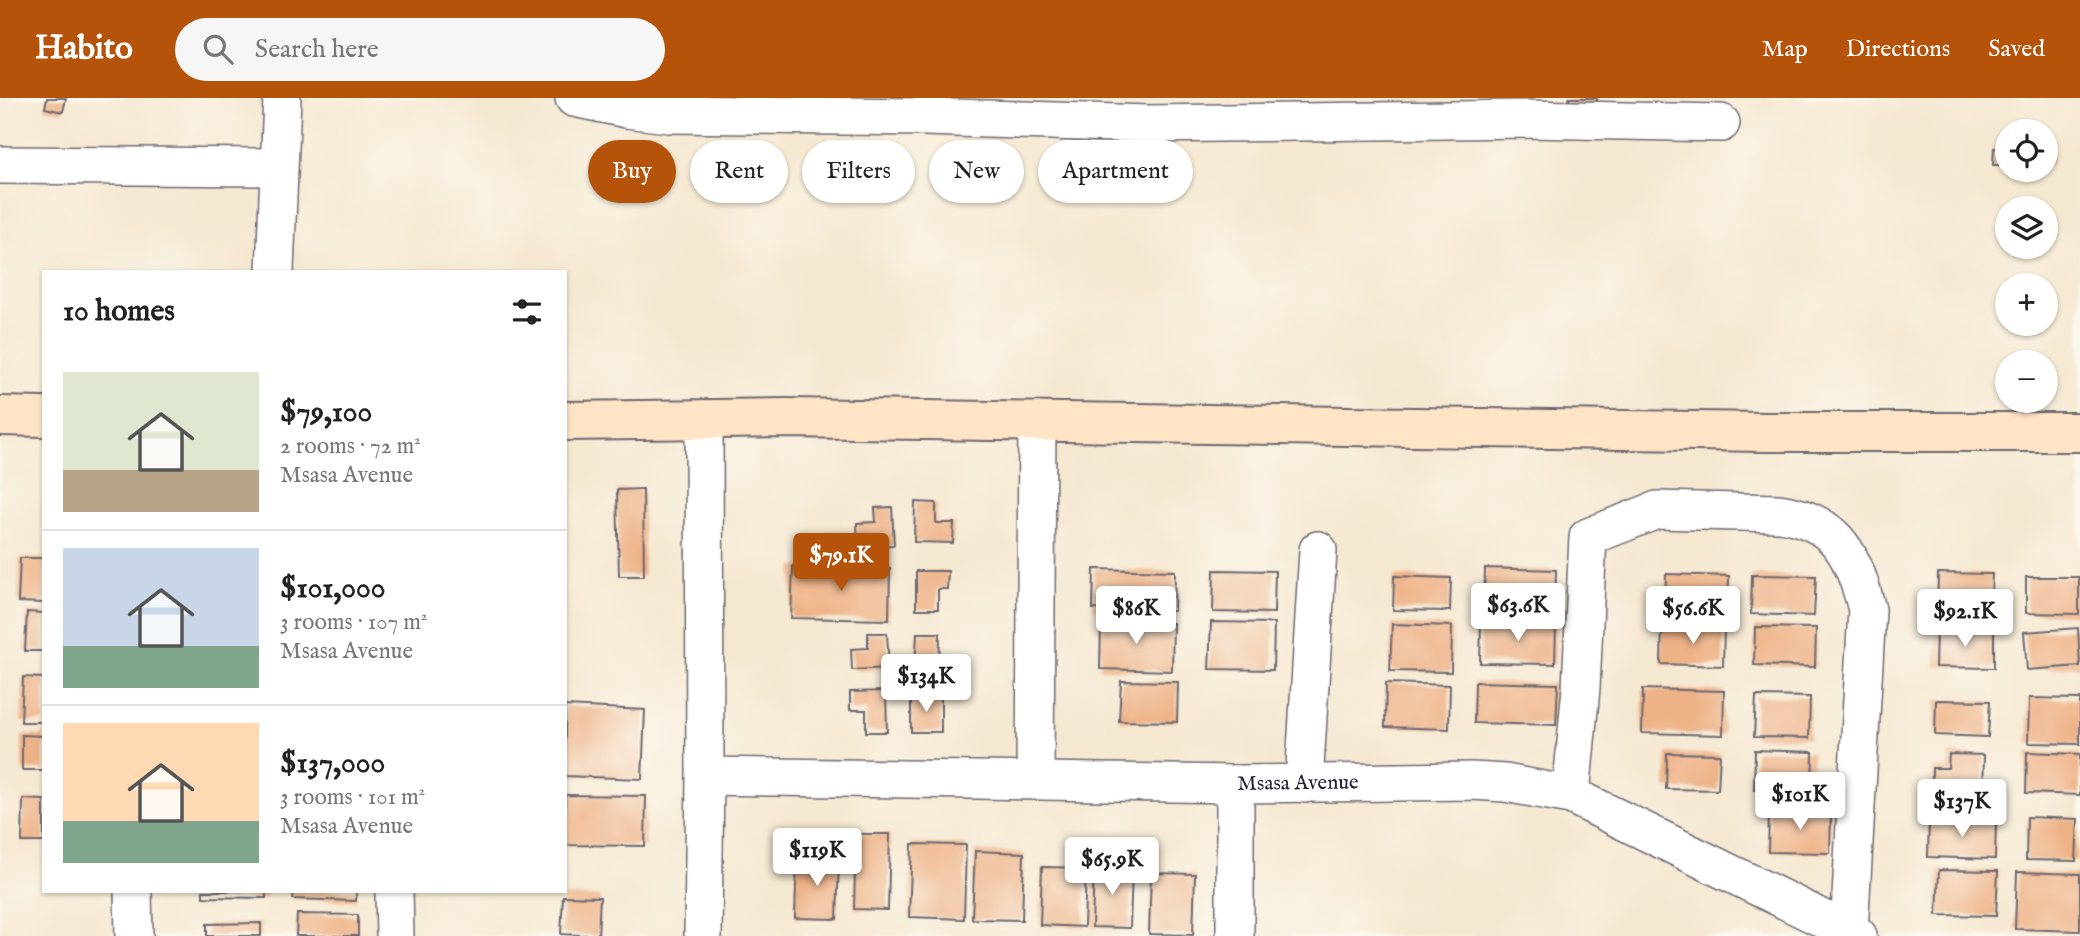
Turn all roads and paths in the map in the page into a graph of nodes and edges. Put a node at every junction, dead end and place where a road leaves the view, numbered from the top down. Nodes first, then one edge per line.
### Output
1 (282, 98) edge
2 (574, 98) edge
3 (924, 107) edge
4 (1526, 108) edge
5 (1229, 111) edge
6 (1721, 123) dead end
7 (0, 165) edge
8 (278, 167) junction
9 (275, 270) edge
10 (0, 416) edge
11 (42, 417) edge
12 (704, 419) junction
13 (567, 421) edge
14 (1037, 421) junction
15 (2080, 432) edge
16 (1318, 550) dead end
17 (705, 776) junction
18 (1035, 781) junction
19 (1236, 784) junction
20 (1304, 784) junction
21 (1571, 795) junction
22 (133, 893) edge
23 (394, 893) edge
24 (1854, 934) edge
25 (134, 936) edge
26 (395, 936) edge
27 (703, 936) edge
28 (1235, 936) edge

1 - 8 street
2 - 3 street
3 - 5 street
4 - 5 street
4 - 6 street
7 - 8 street
8 - 9 street
10 - 11 street
12 - 13 street
12 - 14 street
12 - 17 street
14 - 15 street
14 - 18 street
16 - 20 street
17 - 18 street, Msasa Avenue
17 - 27 street
18 - 19 street, Msasa Avenue
19 - 20 street, Msasa Avenue
19 - 28 street
20 - 21 street, Msasa Avenue
21 - 24 street, Msasa Avenue
21 - 24 street
22 - 25 street
23 - 26 street

